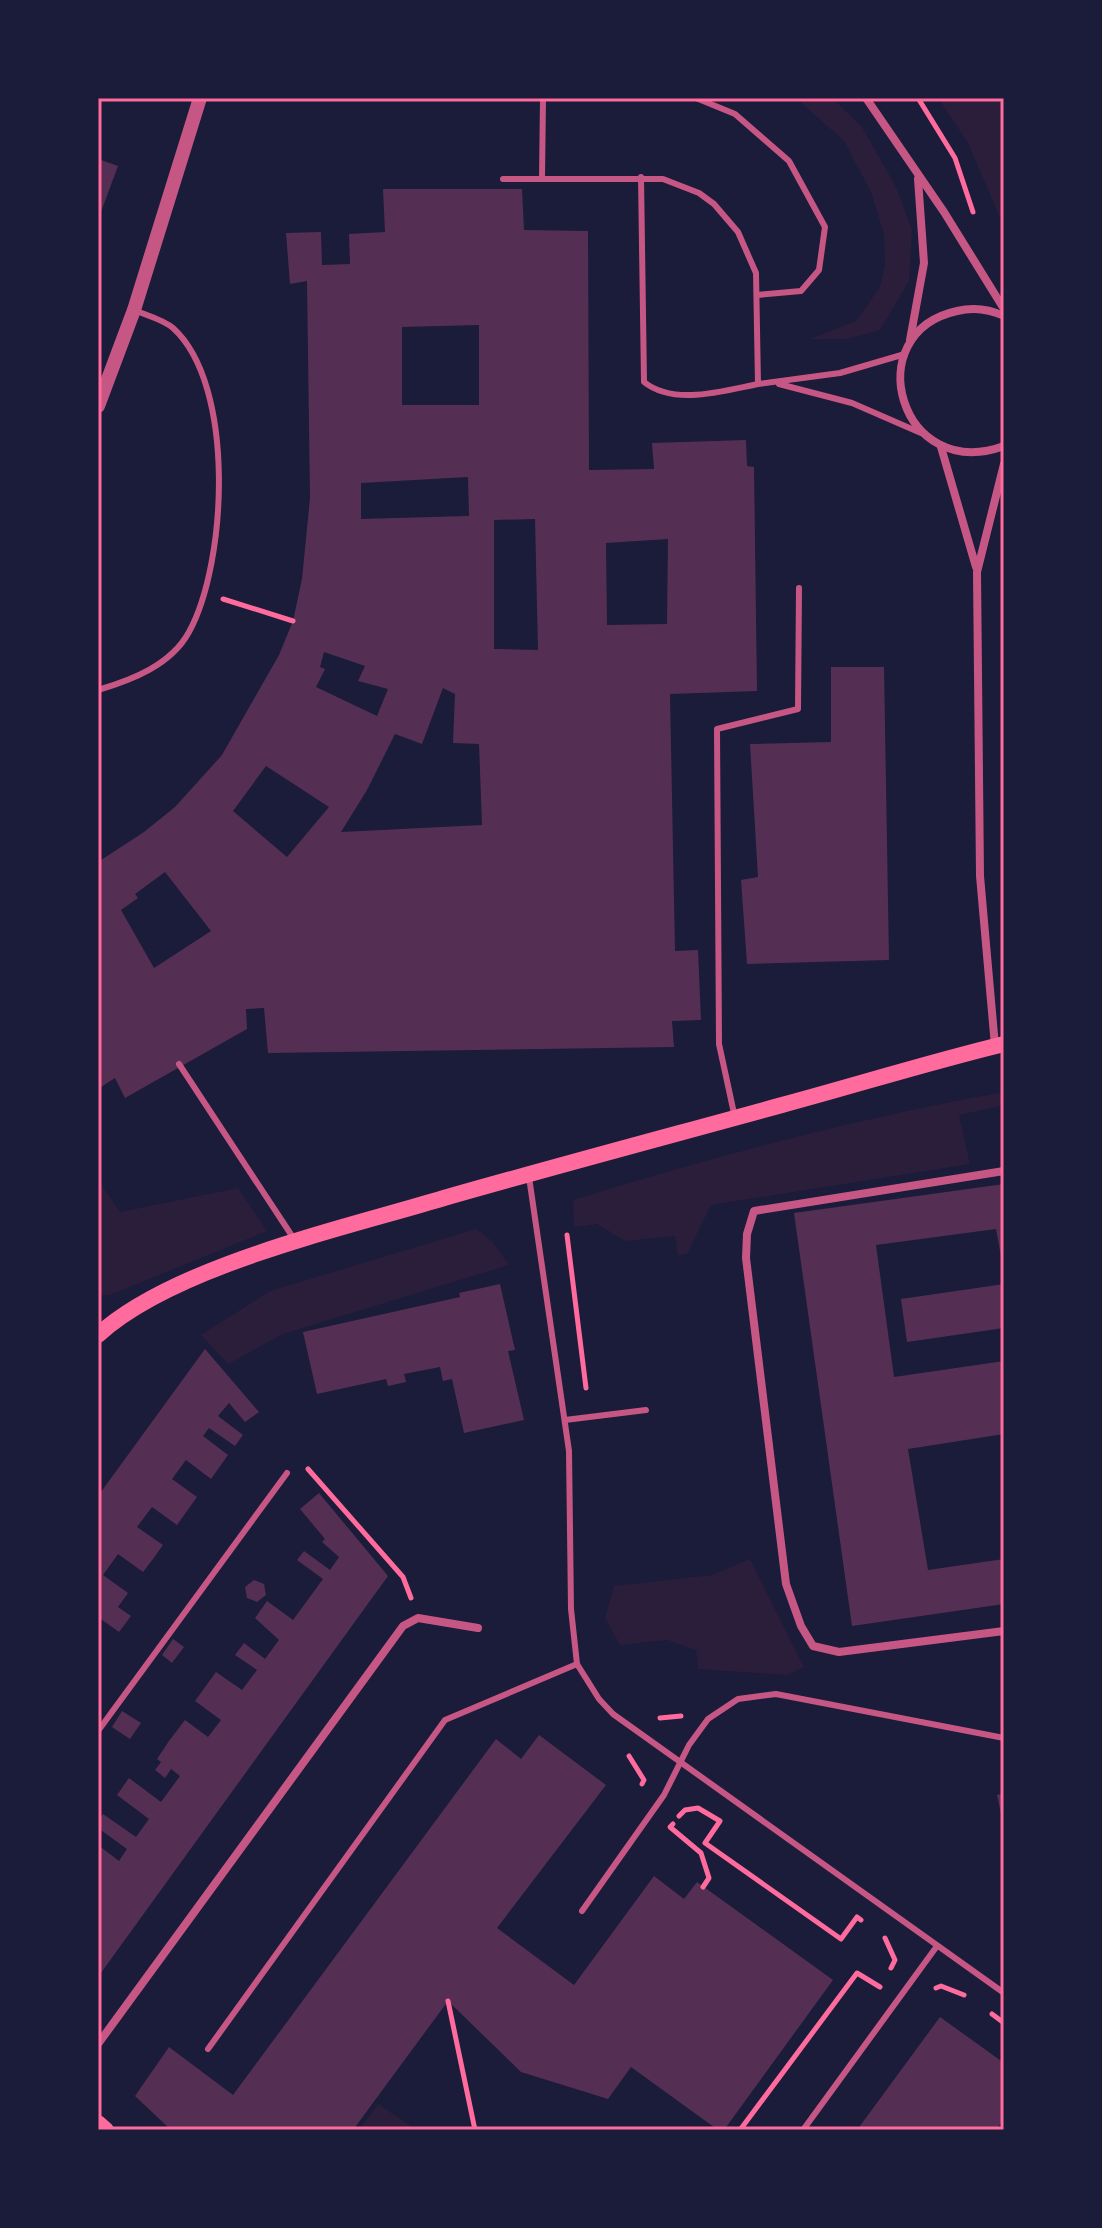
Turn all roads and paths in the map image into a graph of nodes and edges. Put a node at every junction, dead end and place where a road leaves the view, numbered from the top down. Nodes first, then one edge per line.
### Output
1 (200, 98) edge
2 (543, 98) edge
3 (696, 98) edge
4 (866, 98) edge
5 (918, 98) edge
6 (641, 177) junction
7 (542, 178) junction
8 (918, 178) junction
9 (503, 179) dead end
10 (978, 225) dead end
11 (757, 295) junction
12 (1004, 309) edge
13 (134, 310) junction
14 (1004, 316) edge
15 (907, 349) junction
16 (775, 383) junction
17 (758, 384) junction
18 (98, 406) edge
19 (921, 433) junction
20 (1004, 446) edge
21 (941, 447) junction
22 (1004, 464) edge
23 (977, 572) junction
24 (799, 588) dead end
25 (203, 593) junction
26 (293, 621) dead end
27 (98, 690) edge
28 (1000, 1045) edge
29 (179, 1064) dead end
30 (735, 1118) junction
31 (1004, 1171) edge
32 (528, 1174) junction
33 (567, 1235) dead end
34 (296, 1242) junction
35 (98, 1335) edge
36 (586, 1388) dead end
37 (646, 1410) dead end
38 (565, 1420) junction
39 (287, 1473) joint
40 (418, 1618) junction
41 (478, 1628) dead end
42 (1004, 1631) edge
43 (577, 1664) junction
44 (685, 1715) dead end
45 (653, 1717) dead end
46 (98, 1731) edge
47 (1004, 1738) edge
48 (621, 1749) dead end
49 (680, 1762) junction
50 (639, 1789) dead end
51 (703, 1887) dead end
52 (582, 1911) dead end
53 (867, 1925) dead end
54 (878, 1933) dead end
55 (937, 1946) junction
56 (890, 1971) dead end
57 (885, 1982) dead end
58 (928, 1990) dead end
59 (1004, 1993) edge
60 (971, 2000) dead end
61 (448, 2001) dead end
62 (982, 2007) dead end
63 (1004, 2023) edge
64 (98, 2044) edge
65 (208, 2049) dead end
66 (98, 2123) edge
67 (106, 2130) edge
68 (475, 2130) edge
69 (740, 2130) edge
70 (803, 2130) edge

1 - 13 street
2 - 7 lane
3 - 11 lane
4 - 8 street
5 - 10 path
6 - 7 lane
6 - 11 lane
6 - 17 lane
7 - 9 lane
8 - 12 street
8 - 15 street
11 - 17 lane
13 - 18 street
13 - 25 lane
14 - 15 street
15 - 16 lane
15 - 19 street
16 - 17 lane
16 - 19 lane
19 - 21 street
20 - 21 street
21 - 23 street
22 - 23 street
23 - 28 street
24 - 30 lane
25 - 26 path
25 - 27 lane
28 - 30 main road
29 - 34 lane
30 - 32 main road
31 - 42 street
32 - 34 main road
32 - 38 lane
33 - 36 path
34 - 35 main road
37 - 38 lane
38 - 43 lane
39 - 40 path
39 - 46 lane
40 - 41 street
40 - 64 street
43 - 49 lane
43 - 65 lane
44 - 45 path
47 - 49 lane
48 - 50 path
49 - 52 lane
49 - 55 lane
51 - 53 path
54 - 56 path
55 - 59 lane
55 - 70 lane
57 - 69 path
58 - 60 path
61 - 68 path
62 - 63 path
66 - 67 main road

